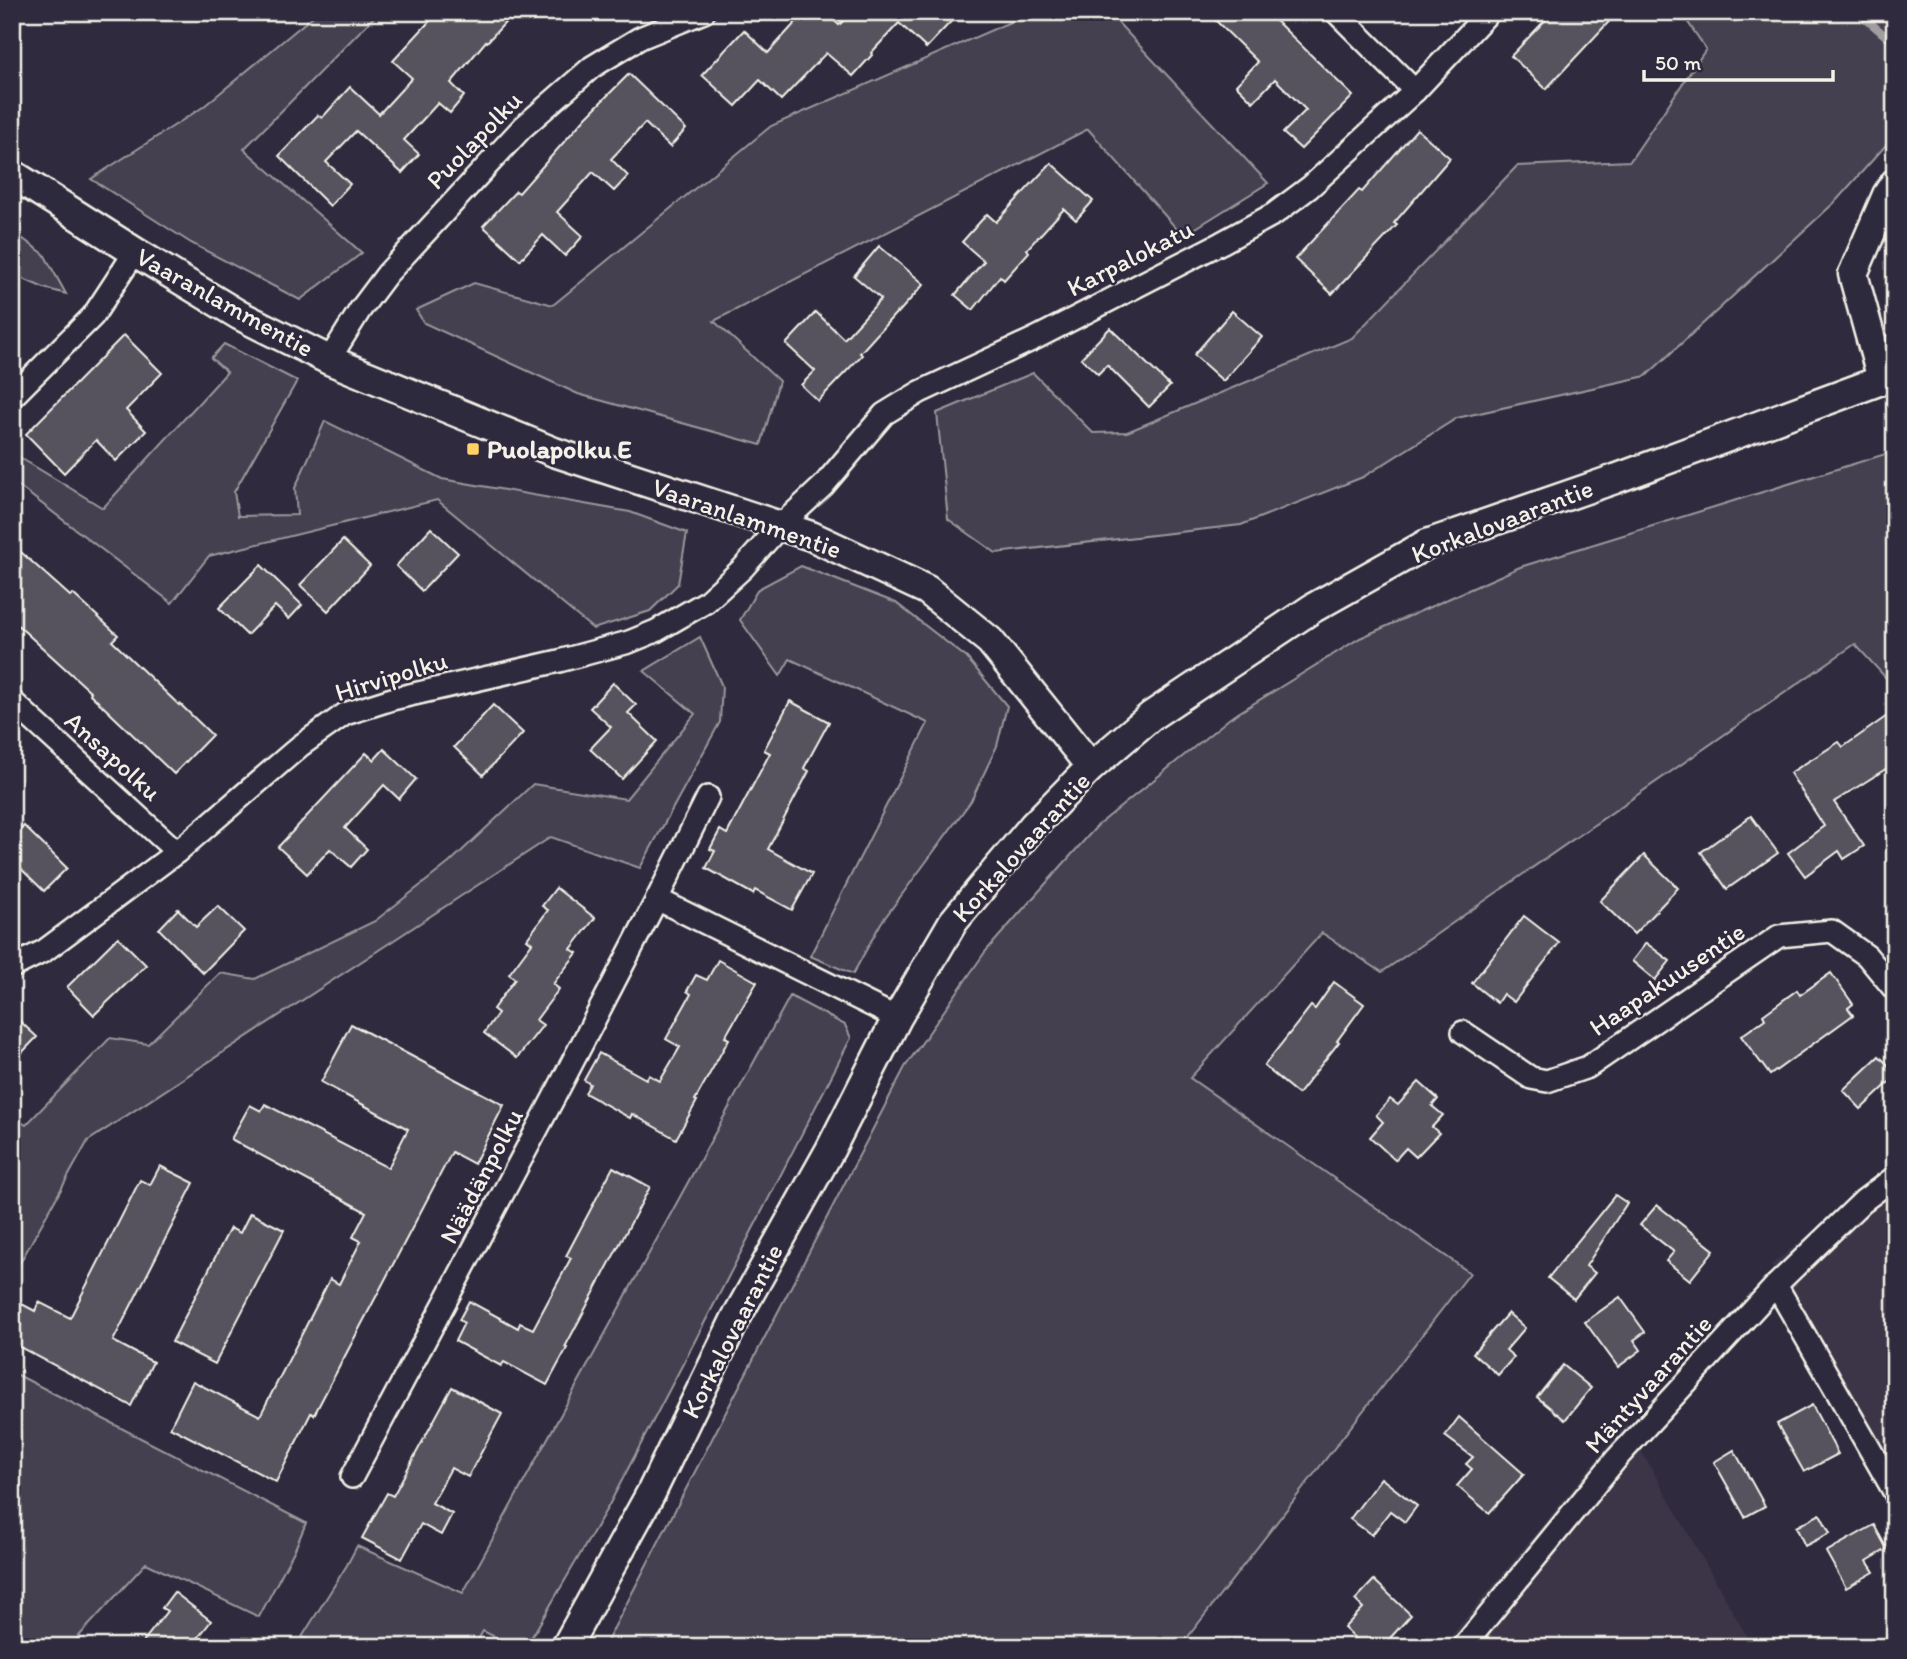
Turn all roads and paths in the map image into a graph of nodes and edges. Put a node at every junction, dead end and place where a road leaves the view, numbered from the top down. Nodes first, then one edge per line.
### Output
1 (704, 12) edge
2 (1336, 12) edge
3 (1489, 12) edge
4 (1415, 90) junction
5 (12, 174) edge
6 (1895, 183) edge
7 (135, 253) junction
8 (329, 360) junction
9 (1888, 377) edge
10 (12, 397) edge
11 (780, 526) junction
12 (12, 701) edge
13 (1091, 768) junction
14 (708, 797) dead end
15 (177, 852) junction
16 (657, 900) junction
17 (12, 967) edge
18 (1895, 990) edge
19 (897, 1018) junction
20 (1463, 1032) dead end
21 (1895, 1177) edge
22 (1776, 1285) junction
23 (352, 1477) dead end
24 (1895, 1493) edge
25 (566, 1647) edge
26 (1463, 1647) edge

1 - 8 street, Puolapolku
2 - 4 street
3 - 4 street, Karpalokatu
4 - 11 street, Karpalokatu
5 - 7 street, Vaaranlammentie
6 - 9 street
7 - 8 street, Vaaranlammentie
7 - 10 street
8 - 11 street, Vaaranlammentie
9 - 13 street, Korkalovaarantie
11 - 13 street, Vaaranlammentie
11 - 15 street, Hirvipolku
12 - 15 street, Ansapolku
13 - 19 street, Korkalovaarantie
14 - 16 street, Näädänpolku
15 - 17 street, Hirvipolku
16 - 19 street
16 - 23 street, Näädänpolku
18 - 20 street, Haapakuusentie
19 - 25 street, Korkalovaarantie
21 - 22 street, Mäntyvaarantie
22 - 24 street
22 - 26 street, Mäntyvaarantie

